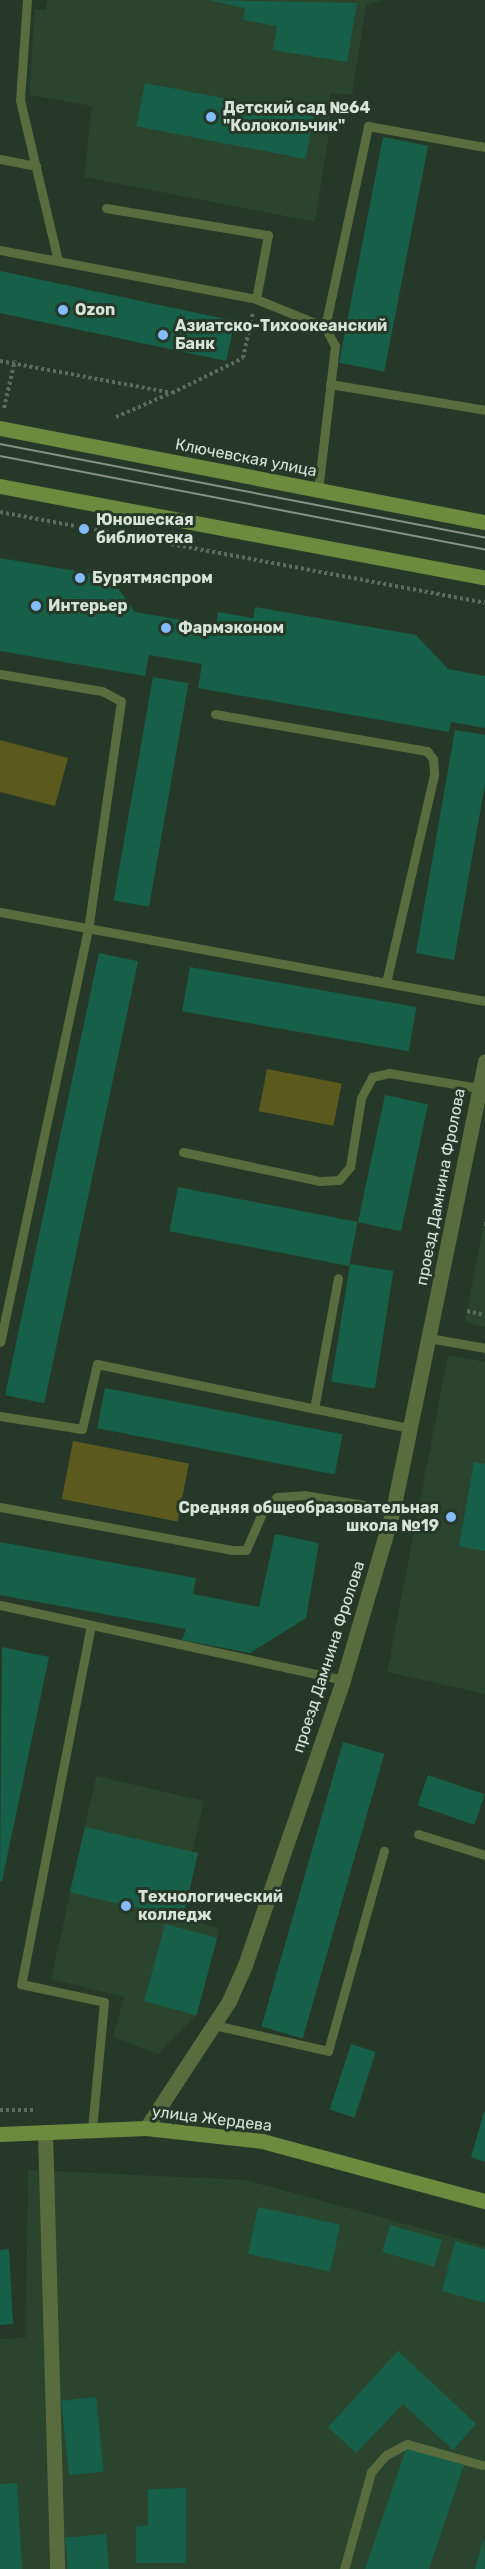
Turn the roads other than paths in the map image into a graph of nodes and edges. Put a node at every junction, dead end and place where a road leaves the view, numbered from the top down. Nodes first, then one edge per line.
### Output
1 (27, 0) edge
2 (485, 147) edge
3 (0, 159) edge
4 (36, 166) junction
5 (106, 208) dead end
6 (0, 250) edge
7 (58, 261) junction
8 (256, 298) junction
9 (325, 327) junction
10 (330, 384) junction
11 (485, 410) edge
12 (0, 428) edge
13 (0, 486) edge
14 (318, 490) junction
15 (485, 522) edge
16 (485, 578) edge
17 (0, 674) edge
18 (215, 714) dead end
19 (0, 912) edge
20 (88, 928) junction
21 (386, 983) junction
22 (485, 1001) edge
23 (485, 1061) edge
24 (479, 1088) junction
25 (183, 1152) dead end
26 (338, 1278) dead end
27 (429, 1338) junction
28 (0, 1342) edge
29 (485, 1348) edge
30 (314, 1409) junction
31 (0, 1416) edge
32 (410, 1428) junction
33 (0, 1507) edge
34 (393, 1510) junction
35 (0, 1605) edge
36 (91, 1625) junction
37 (343, 1680) junction
38 (418, 1834) dead end
39 (384, 1851) dead end
40 (485, 1855) edge
41 (214, 2025) junction
42 (146, 2128) junction
43 (92, 2130) junction
44 (45, 2132) junction
45 (0, 2134) edge
46 (485, 2201) edge
47 (482, 2465) dead end
48 (57, 2569) edge
49 (344, 2569) edge

1 - 4 lane
2 - 9 lane
3 - 4 lane
4 - 7 lane
5 - 8 lane
6 - 7 lane
7 - 8 lane
8 - 9 lane
9 - 10 lane
10 - 11 lane
10 - 14 lane
12 - 14 main road, Ключевская улица
13 - 16 main road
14 - 15 main road, Ключевская улица
17 - 20 lane
18 - 21 lane
19 - 20 lane
20 - 21 lane
20 - 28 lane
21 - 22 lane
23 - 24 street, проезд Дамнина Фролова
24 - 25 lane
24 - 27 street, проезд Дамнина Фролова
26 - 30 lane
27 - 29 lane
27 - 32 street, проезд Дамнина Фролова
30 - 31 lane
30 - 32 lane
32 - 34 street, проезд Дамнина Фролова
33 - 34 lane
34 - 37 street, проезд Дамнина Фролова
35 - 36 lane
36 - 37 lane
36 - 43 lane
37 - 41 street, проезд Дамнина Фролова
38 - 40 lane
39 - 41 lane
41 - 42 street, проезд Дамнина Фролова
42 - 43 main road, улица Жердева
42 - 46 main road, улица Жердева
43 - 44 main road, улица Жердева
44 - 45 main road, улица Жердева
44 - 48 street
47 - 49 lane

